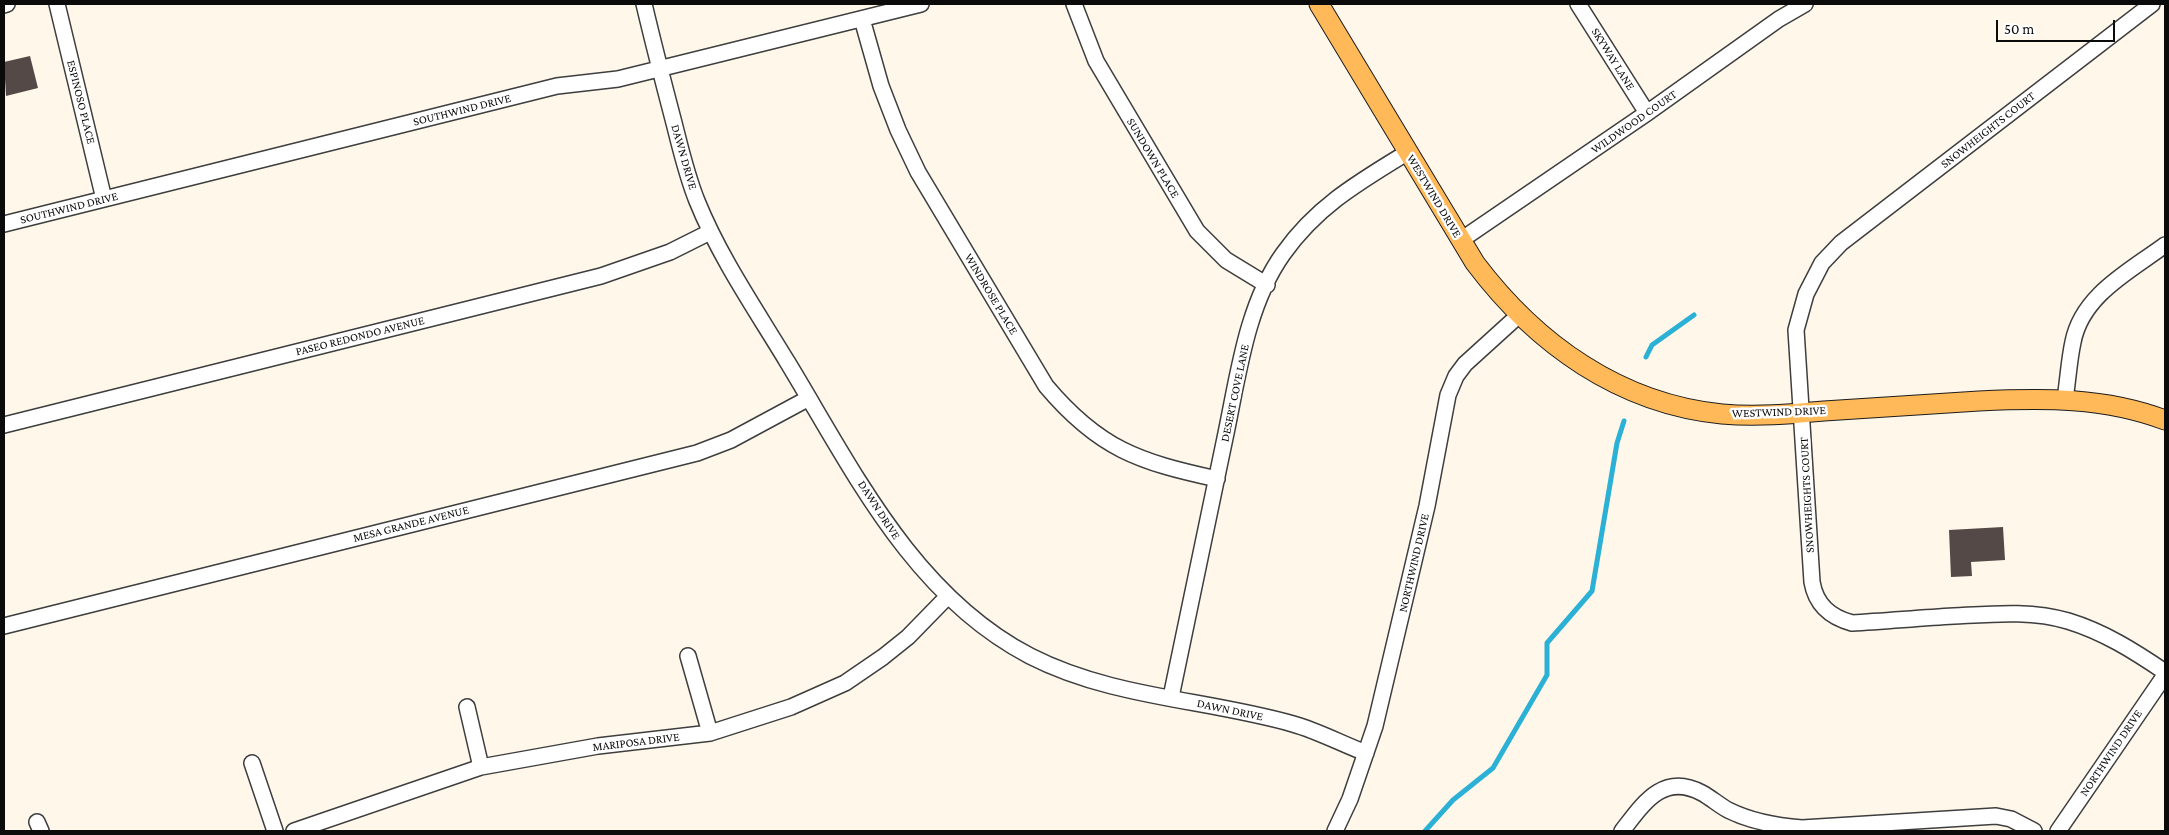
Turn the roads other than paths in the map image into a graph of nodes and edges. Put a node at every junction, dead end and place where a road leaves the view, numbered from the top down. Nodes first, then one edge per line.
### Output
1 (58, 4) edge
2 (644, 4) edge
3 (922, 4) edge
4 (1074, 4) edge
5 (1319, 4) edge
6 (1578, 4) edge
7 (1805, 4) edge
8 (2152, 4) edge
9 (862, 19) junction
10 (660, 68) junction
11 (1648, 113) junction
12 (1408, 152) junction
13 (104, 199) junction
14 (4, 224) edge
15 (710, 232) junction
16 (1461, 240) junction
17 (2165, 245) edge
18 (1267, 285) junction
19 (1518, 315) junction
20 (809, 398) junction
21 (2065, 399) junction
22 (1802, 413) junction
23 (2165, 420) edge
24 (4, 425) edge
25 (1217, 479) junction
26 (948, 596) junction
27 (4, 626) edge
28 (688, 656) dead end
29 (2165, 673) edge
30 (1170, 697) junction
31 (467, 707) dead end
32 (710, 733) junction
33 (1366, 753) junction
34 (252, 763) dead end
35 (482, 767) junction
36 (275, 831) edge
37 (294, 831) edge
38 (1335, 831) edge
39 (1622, 831) edge
40 (2034, 831) edge
41 (2058, 831) edge

1 - 13 street, ESPINOSO PLACE
2 - 10 street, DAWN DRIVE
3 - 9 street, SOUTHWIND DRIVE
4 - 18 street, SUNDOWN PLACE
5 - 12 main road, WESTWIND DRIVE
6 - 11 street, SKYWAY LANE
7 - 11 street, WILDWOOD COURT
8 - 22 street, SNOWHEIGHTS COURT
9 - 10 street, SOUTHWIND DRIVE
9 - 25 street, WINDROSE PLACE
10 - 13 street, SOUTHWIND DRIVE
10 - 15 street, DAWN DRIVE
11 - 16 street, WILDWOOD COURT
12 - 16 main road, WESTWIND DRIVE
12 - 18 street, DESERT COVE LANE
13 - 14 street, SOUTHWIND DRIVE
15 - 20 street, DAWN DRIVE
15 - 24 street, PASEO REDONDO AVENUE
16 - 19 main road, WESTWIND DRIVE
17 - 21 street
18 - 25 street, DESERT COVE LANE
19 - 22 main road, WESTWIND DRIVE
19 - 33 street, NORTHWIND DRIVE
20 - 26 street, DAWN DRIVE
20 - 27 street, MESA GRANDE AVENUE
21 - 22 main road, WESTWIND DRIVE
21 - 23 main road, WESTWIND DRIVE
22 - 29 street, SNOWHEIGHTS COURT
25 - 30 street, DESERT COVE LANE
26 - 30 street, DAWN DRIVE
26 - 32 street, MARIPOSA DRIVE
28 - 32 street
29 - 41 street, NORTHWIND DRIVE
30 - 33 street, DAWN DRIVE
31 - 35 street
32 - 35 street, MARIPOSA DRIVE
33 - 38 street, NORTHWIND DRIVE
34 - 36 street
35 - 37 street, MARIPOSA DRIVE
39 - 40 street

